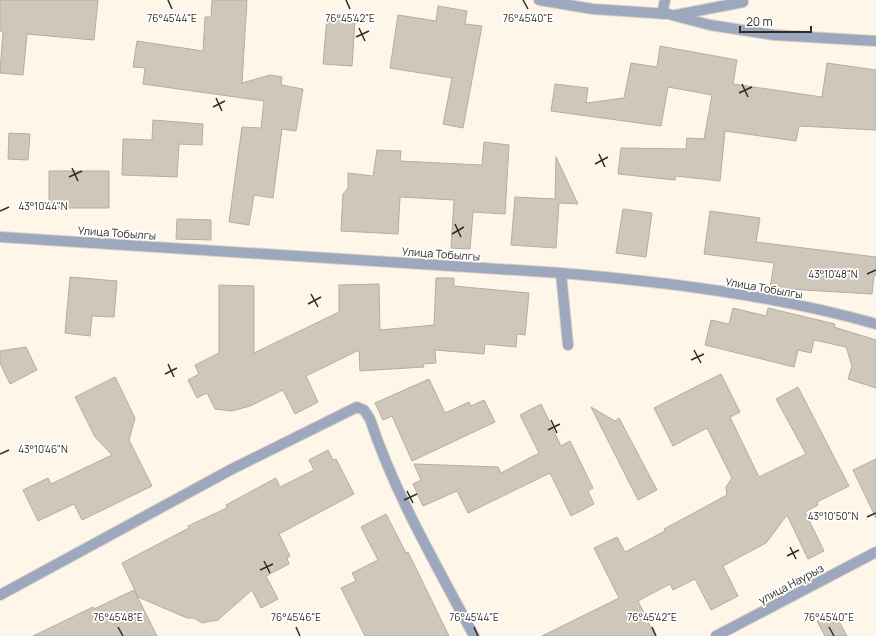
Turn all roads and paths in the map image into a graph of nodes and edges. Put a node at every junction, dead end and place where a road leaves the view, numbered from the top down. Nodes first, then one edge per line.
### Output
1 (539, 0) edge
2 (665, 0) edge
3 (743, 2) dead end
4 (662, 14) junction
5 (672, 15) junction
6 (876, 42) edge
7 (0, 237) edge
8 (560, 273) junction
9 (876, 324) edge
10 (568, 345) dead end
11 (876, 552) edge
12 (0, 595) edge
13 (474, 636) edge
14 (716, 636) edge

1 - 4 street
2 - 4 street
3 - 5 street
4 - 5 street
5 - 6 street
7 - 8 street, Улица Тобылгы
8 - 9 street, Улица Тобылгы
8 - 10 street
11 - 14 street, улица Наурыз
12 - 13 street

